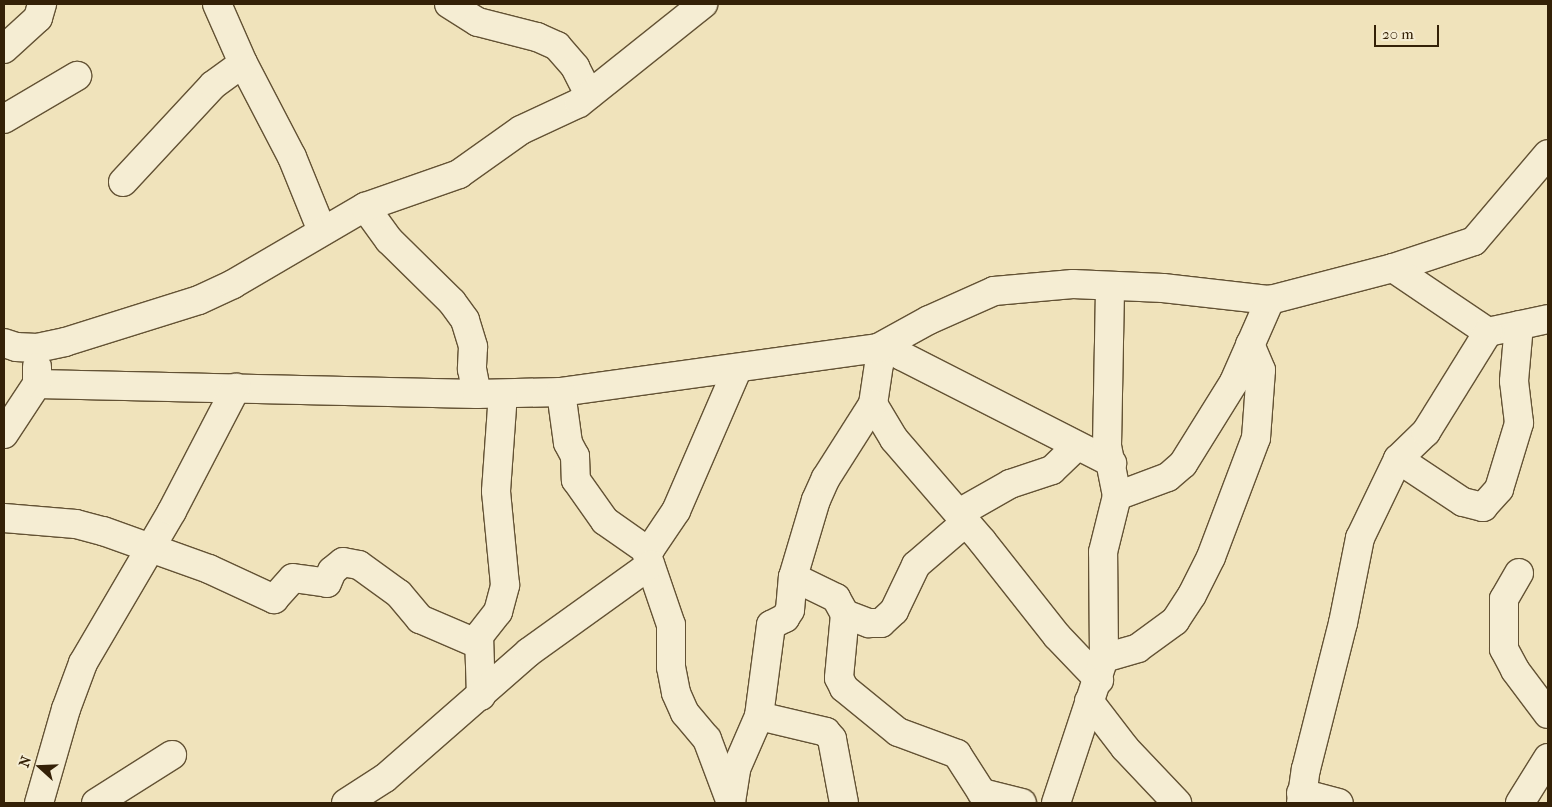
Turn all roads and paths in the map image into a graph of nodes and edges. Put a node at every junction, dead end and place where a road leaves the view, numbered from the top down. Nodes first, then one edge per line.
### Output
1 (42, 4) edge
2 (217, 4) edge
3 (449, 4) edge
4 (703, 4) edge
5 (4, 49) edge
6 (243, 63) junction
7 (77, 76) dead end
8 (589, 96) junction
9 (4, 119) edge
10 (1548, 154) edge
11 (123, 182) dead end
12 (365, 207) junction
13 (322, 230) junction
14 (1393, 268) junction
15 (1110, 286) junction
16 (1270, 300) junction
17 (1539, 315) edge
18 (1488, 332) junction
19 (4, 343) edge
20 (1250, 344) junction
21 (882, 346) junction
22 (37, 348) junction
23 (737, 370) junction
24 (38, 384) junction
25 (236, 388) junction
26 (561, 392) junction
27 (490, 394) junction
28 (873, 404) junction
29 (4, 434) edge
30 (1076, 447) junction
31 (1398, 459) junction
32 (1112, 463) junction
33 (1117, 496) junction
34 (4, 518) edge
35 (962, 518) junction
36 (151, 547) junction
37 (648, 557) junction
38 (1519, 574) dead end
39 (793, 577) junction
40 (845, 614) junction
41 (478, 644) junction
42 (1097, 680) junction
43 (481, 696) junction
44 (1548, 714) edge
45 (759, 716) junction
46 (172, 756) dead end
47 (1548, 758) edge
48 (385, 791) edge
49 (1301, 798) edge
50 (39, 803) edge
51 (96, 803) edge
52 (346, 803) edge
53 (731, 803) edge
54 (844, 803) edge
55 (1022, 803) edge
56 (1056, 803) edge
57 (1177, 803) edge
58 (1339, 803) edge
59 (1520, 803) edge

1 - 5 street
2 - 6 street
3 - 8 street
4 - 8 street
6 - 11 street
6 - 13 street
7 - 9 street
8 - 12 street
10 - 14 street
12 - 13 street
12 - 27 street
13 - 22 street
14 - 16 street
14 - 18 street
15 - 16 street
15 - 21 street
15 - 32 street
16 - 20 street
17 - 18 street
17 - 31 street
18 - 31 street
19 - 22 street
20 - 33 street
20 - 42 street
21 - 23 street
21 - 28 street
21 - 30 street
22 - 24 street
23 - 26 street
23 - 37 street
24 - 25 street
24 - 29 street
25 - 27 street
25 - 36 street
26 - 27 street
26 - 37 street
27 - 41 street
28 - 35 street
28 - 39 street
30 - 32 street
30 - 35 street
31 - 49 street
32 - 33 street
33 - 42 street
34 - 36 street
35 - 40 street
35 - 42 street
36 - 41 street
36 - 50 street
37 - 43 street
37 - 53 street
38 - 44 street
39 - 40 street
39 - 45 street
40 - 55 street
41 - 43 street
42 - 56 street
42 - 57 street
43 - 48 street
45 - 53 street
45 - 54 street
46 - 51 street
47 - 59 street
48 - 52 street
49 - 58 street

